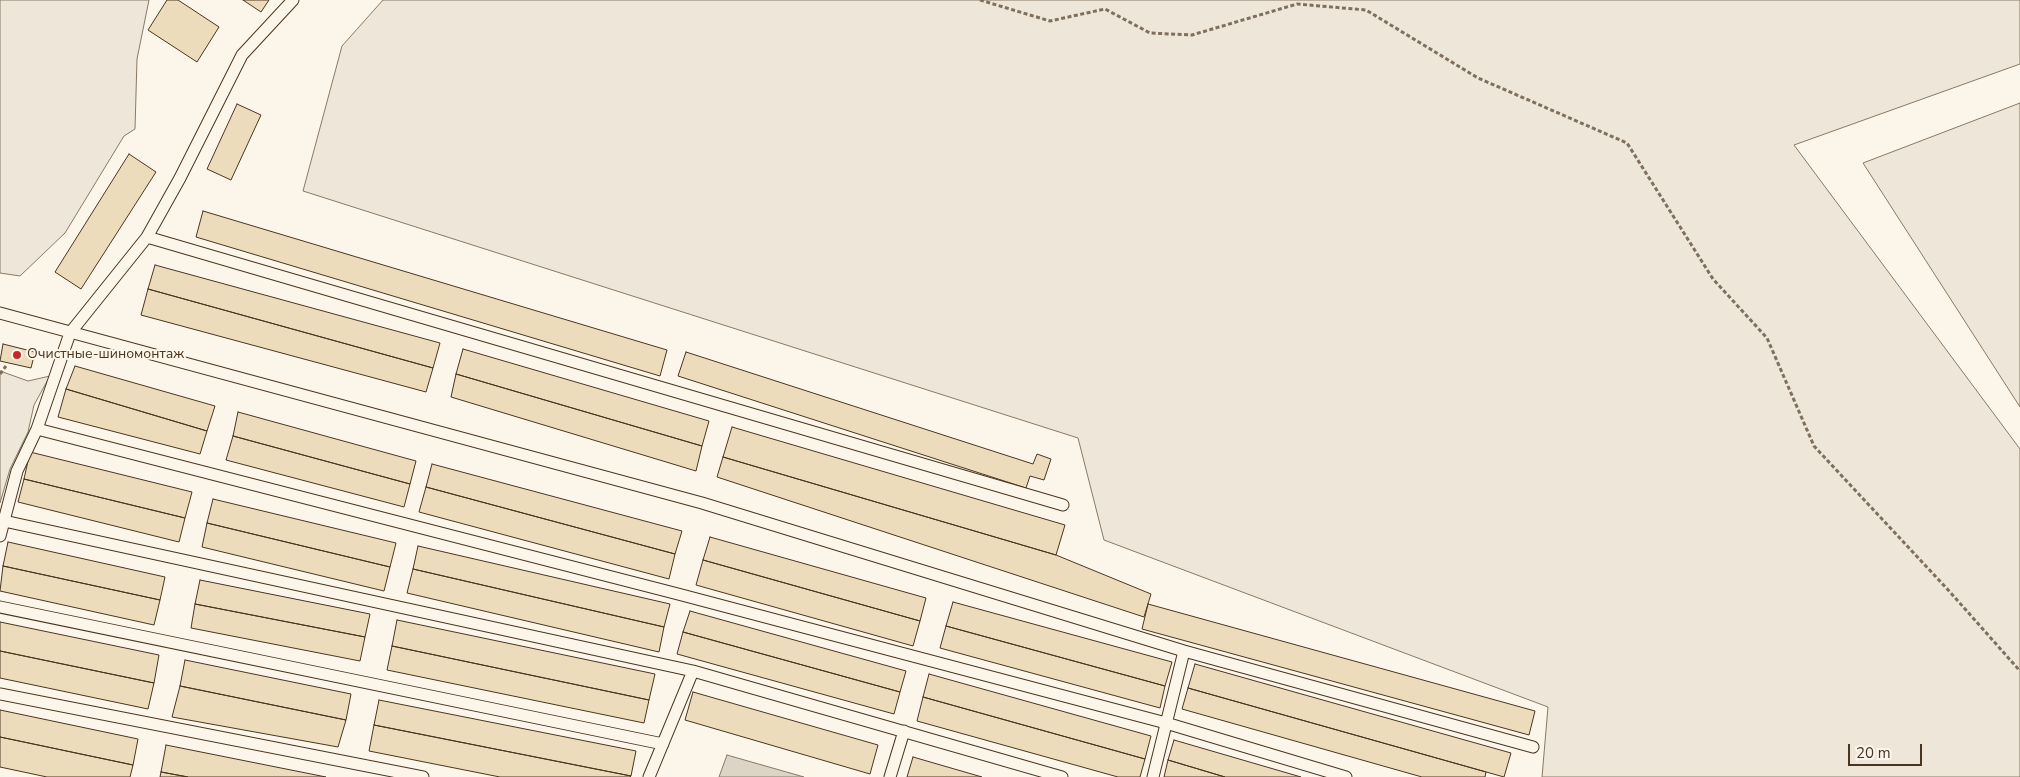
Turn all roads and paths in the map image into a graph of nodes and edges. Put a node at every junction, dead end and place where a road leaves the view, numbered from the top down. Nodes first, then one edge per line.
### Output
1 (293, 0) edge
2 (980, 0) edge
3 (148, 237) junction
4 (0, 313) edge
5 (70, 333) junction
6 (6, 366) dead end
7 (0, 374) edge
8 (37, 429) junction
9 (1063, 505) dead end
10 (4, 521) junction
11 (0, 536) edge
12 (0, 608) edge
13 (1184, 651) junction
14 (693, 671) junction
15 (2020, 671) edge
16 (0, 694) edge
17 (1166, 723) junction
18 (904, 731) junction
19 (663, 744) junction
20 (1534, 747) dead end
21 (423, 777) edge
22 (649, 777) edge
23 (890, 777) edge
24 (1062, 777) edge
25 (1153, 777) edge
26 (1346, 777) edge

1 - 3 lane
2 - 15 path
3 - 5 lane
3 - 9 lane
4 - 5 lane
5 - 8 lane
5 - 13 lane
6 - 7 path
8 - 10 lane
8 - 17 lane
10 - 11 lane
10 - 14 lane
12 - 19 lane
13 - 17 lane
13 - 20 lane
14 - 18 lane
14 - 19 lane
16 - 21 lane
17 - 25 lane
17 - 26 lane
18 - 23 lane
18 - 24 lane
19 - 22 lane

